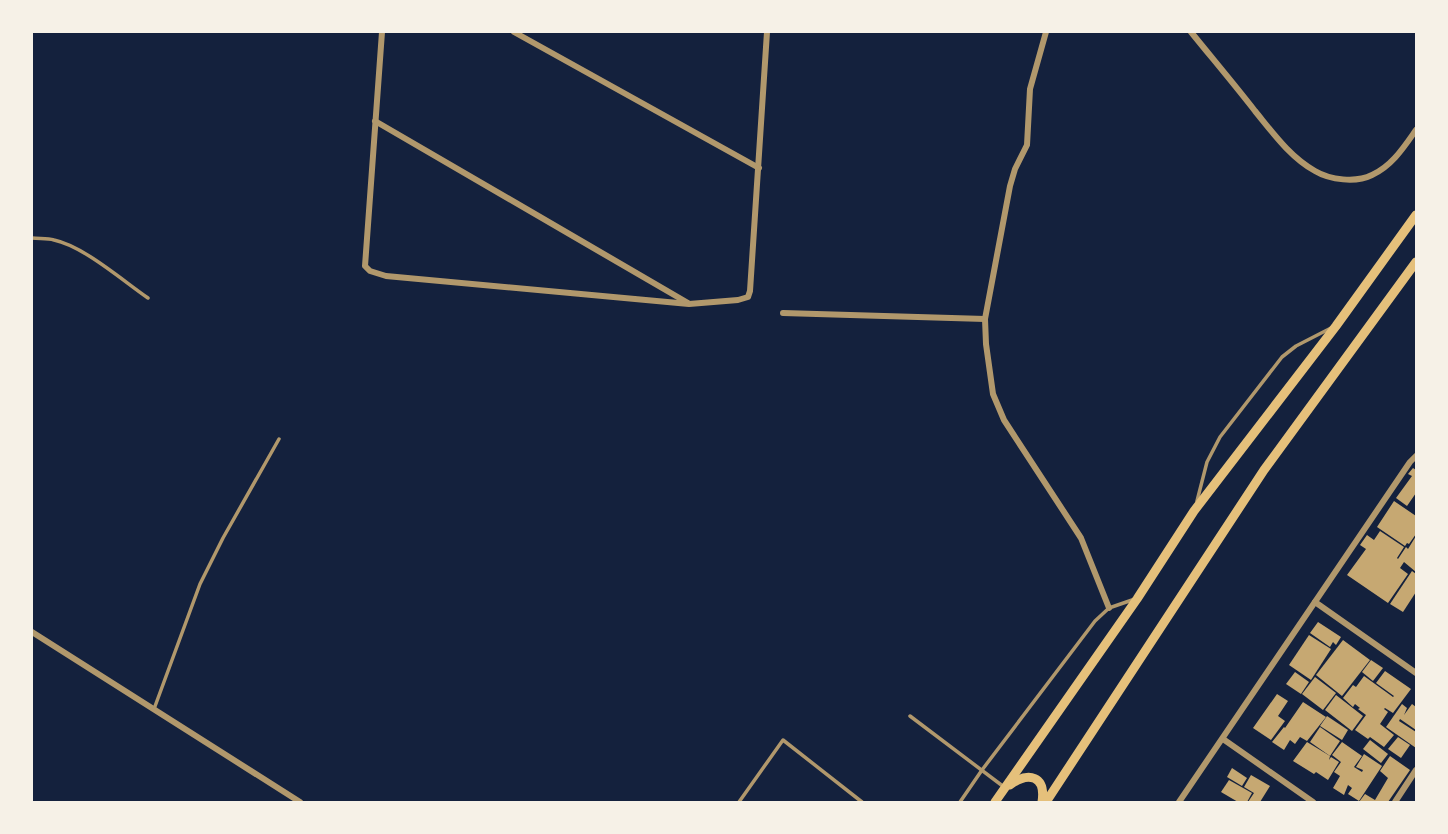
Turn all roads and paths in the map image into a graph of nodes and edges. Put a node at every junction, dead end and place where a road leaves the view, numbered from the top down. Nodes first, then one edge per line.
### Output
1 (382, 32) edge
2 (514, 32) edge
3 (767, 32) edge
4 (1046, 32) edge
5 (1191, 32) edge
6 (375, 121) junction
7 (1416, 130) edge
8 (759, 168) junction
9 (1416, 215) edge
10 (32, 238) edge
11 (1416, 262) edge
12 (148, 298) dead end
13 (690, 304) junction
14 (783, 313) dead end
15 (985, 319) junction
16 (1336, 326) junction
17 (279, 439) dead end
18 (1416, 456) edge
19 (1194, 511) junction
20 (1136, 599) junction
21 (1315, 602) junction
22 (1109, 608) junction
23 (32, 632) edge
24 (1416, 673) edge
25 (154, 709) junction
26 (910, 716) dead end
27 (1223, 739) junction
28 (982, 770) junction
29 (1416, 770) edge
30 (1005, 788) junction
31 (300, 803) edge
32 (739, 803) edge
33 (862, 803) edge
34 (960, 803) edge
35 (995, 803) edge
36 (1044, 803) edge
37 (1180, 803) edge
38 (1313, 803) edge
39 (1395, 803) edge

1 - 6 street
2 - 8 street
3 - 8 street
4 - 15 street
5 - 7 street
6 - 13 street
6 - 13 street
8 - 13 street
9 - 16 main road
10 - 12 lane
11 - 36 main road
14 - 15 street
15 - 22 street
16 - 19 main road
16 - 19 lane
17 - 25 lane
18 - 21 street
19 - 20 main road
20 - 22 lane
20 - 30 main road
21 - 24 street
21 - 27 street
22 - 28 lane
23 - 25 street
25 - 31 street
26 - 28 lane
27 - 37 street
27 - 38 street
28 - 30 lane
28 - 34 lane
29 - 39 street
30 - 35 main road
30 - 36 main road
32 - 33 lane

